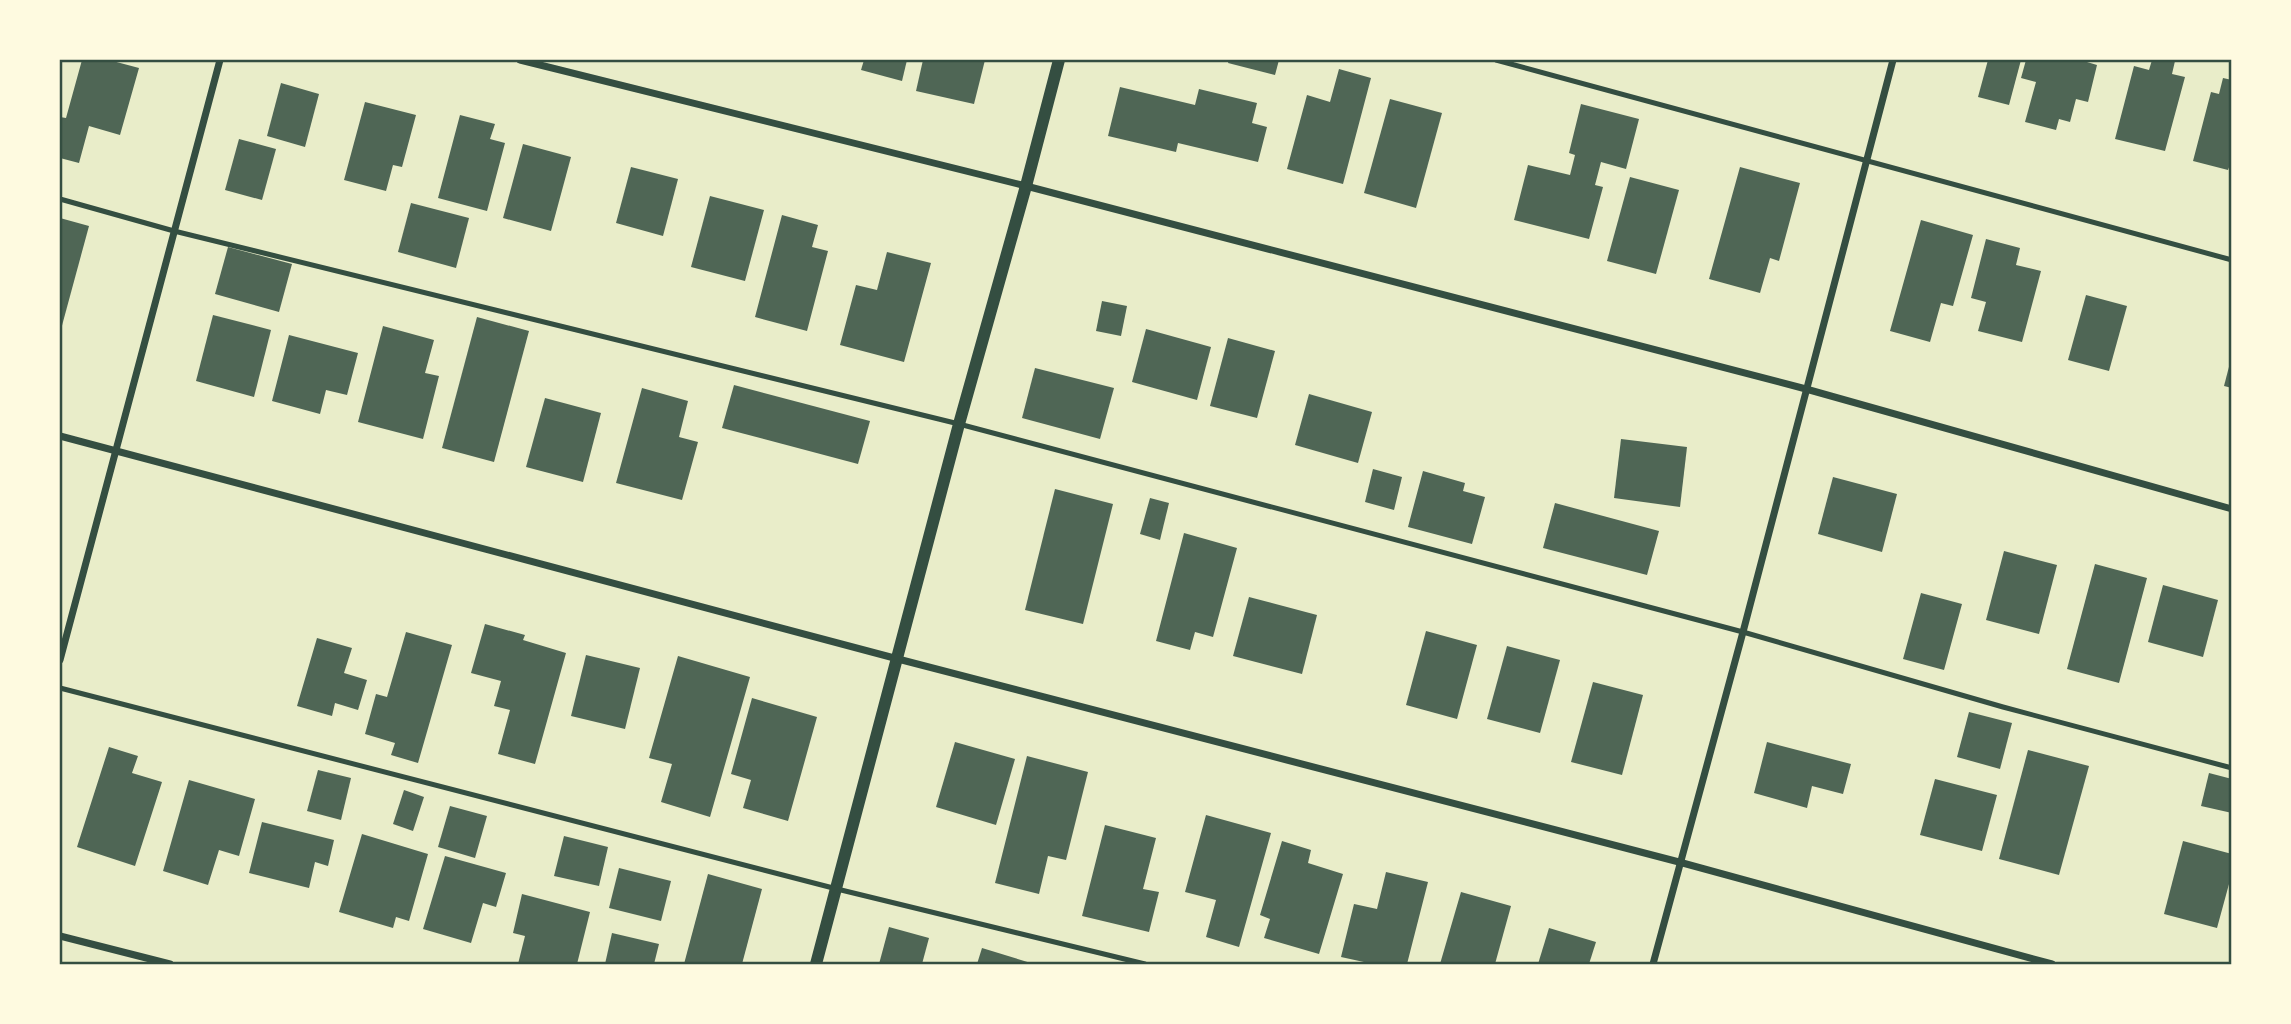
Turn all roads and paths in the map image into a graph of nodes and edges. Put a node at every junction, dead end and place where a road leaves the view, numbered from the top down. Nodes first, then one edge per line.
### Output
1 (220, 60) edge
2 (520, 60) edge
3 (1059, 60) edge
4 (1496, 60) edge
5 (1892, 60) edge
6 (1866, 159) junction
7 (1026, 186) junction
8 (60, 199) edge
9 (174, 231) junction
10 (2231, 260) edge
11 (1806, 389) junction
12 (959, 424) junction
13 (60, 436) edge
14 (116, 451) junction
15 (2231, 509) edge
16 (1743, 632) junction
17 (898, 659) junction
18 (60, 660) edge
19 (60, 688) edge
20 (2231, 768) edge
21 (1679, 862) junction
22 (837, 889) junction
23 (60, 936) edge
24 (170, 964) edge
25 (816, 964) edge
26 (1145, 964) edge
27 (1653, 964) edge
28 (2052, 964) edge

1 - 9 street
2 - 7 street
3 - 7 street
4 - 6 lane
5 - 6 street
6 - 10 lane
6 - 11 street
7 - 11 street
7 - 12 street
8 - 9 lane
9 - 12 lane
9 - 14 street
11 - 15 street
11 - 16 street
12 - 16 lane
12 - 17 street
13 - 14 street
14 - 17 street
14 - 18 street
16 - 20 lane
16 - 21 street
17 - 21 street
17 - 22 street
19 - 22 lane
21 - 27 street
21 - 28 street
22 - 25 street
22 - 26 lane
23 - 24 street

